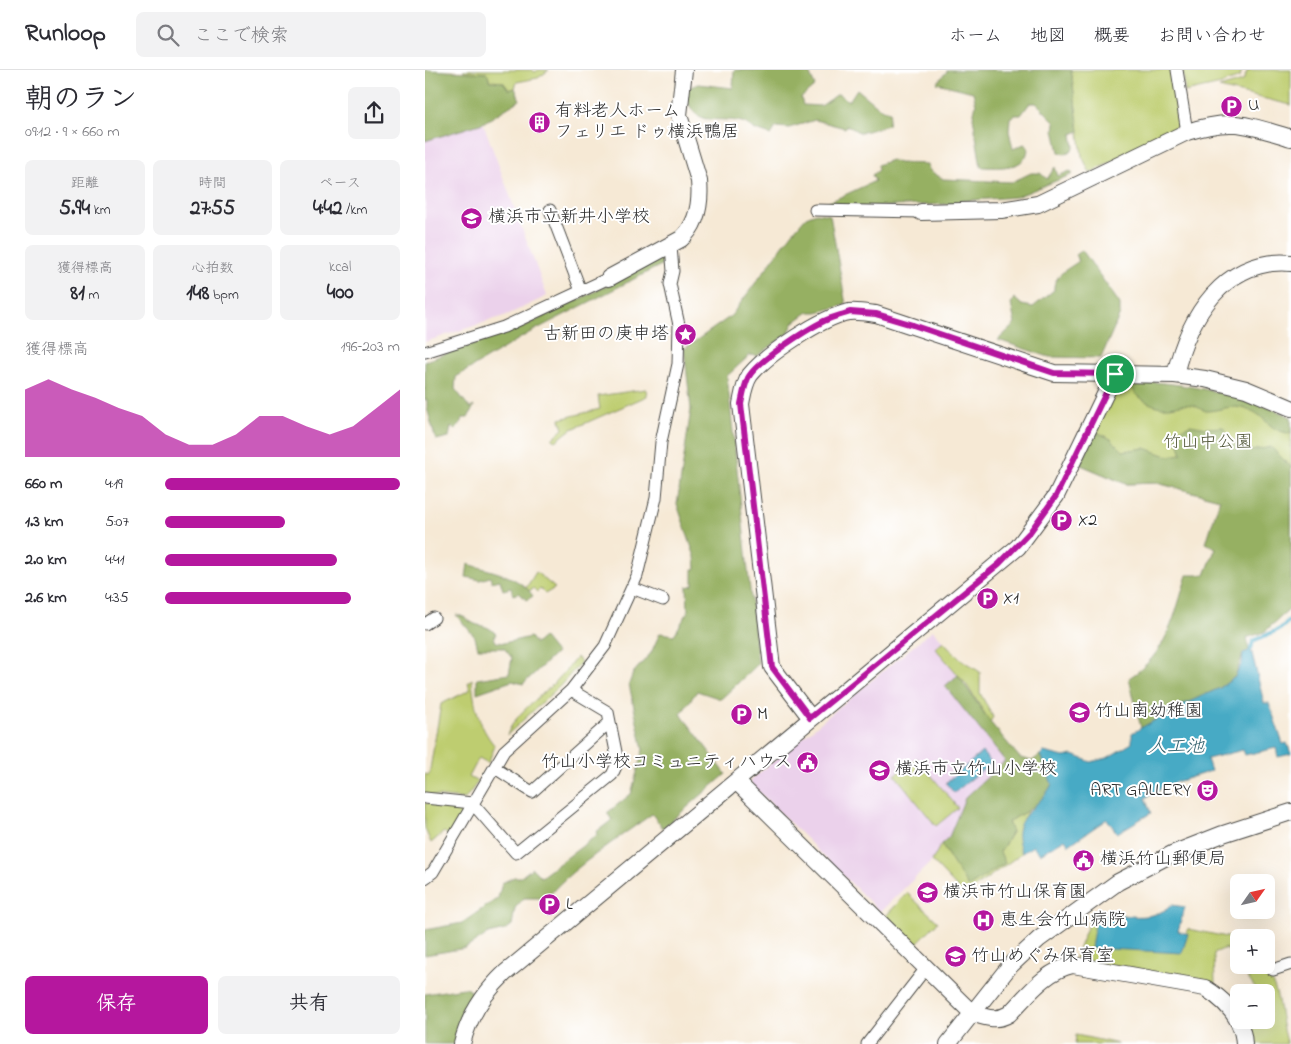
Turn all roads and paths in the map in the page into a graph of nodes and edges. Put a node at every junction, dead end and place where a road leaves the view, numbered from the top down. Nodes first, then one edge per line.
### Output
1 (684, 70) edge
2 (1177, 70) edge
3 (1187, 132) junction
4 (1291, 138) edge
5 (550, 210) dead end
6 (815, 210) dead end
7 (921, 212) joint
8 (671, 246) junction
9 (1291, 263) edge
10 (609, 278) joint
11 (581, 292) junction
12 (425, 352) edge
13 (1115, 374) junction
14 (1175, 375) junction
15 (1291, 408) edge
16 (632, 588) junction
17 (663, 600) dead end
18 (571, 690) junction
19 (810, 718) junction
20 (610, 722) junction
21 (495, 768) junction
22 (736, 781) junction
23 (425, 798) edge
24 (472, 803) junction
25 (1291, 812) edge
26 (425, 878) edge
27 (1291, 964) edge
28 (926, 968) junction
29 (1275, 969) edge
30 (972, 1013) junction
31 (462, 1044) edge
32 (867, 1044) edge
33 (948, 1044) edge
34 (1244, 1044) edge

1 - 8 street
2 - 3 street
3 - 4 street
3 - 7 street
5 - 11 street
6 - 7 street
8 - 10 street
8 - 16 street
9 - 14 street
10 - 11 street
11 - 12 street
13 - 14 street
13 - 19 street
13 - 19 street
14 - 15 street
16 - 17 street
16 - 18 street
18 - 20 street
18 - 21 street
19 - 22 street
20 - 21 street
20 - 24 street
21 - 24 street
22 - 28 street
22 - 31 street
23 - 24 street
24 - 26 street
25 - 30 street
27 - 29 street
28 - 30 street
28 - 32 street
30 - 33 street
30 - 34 street

